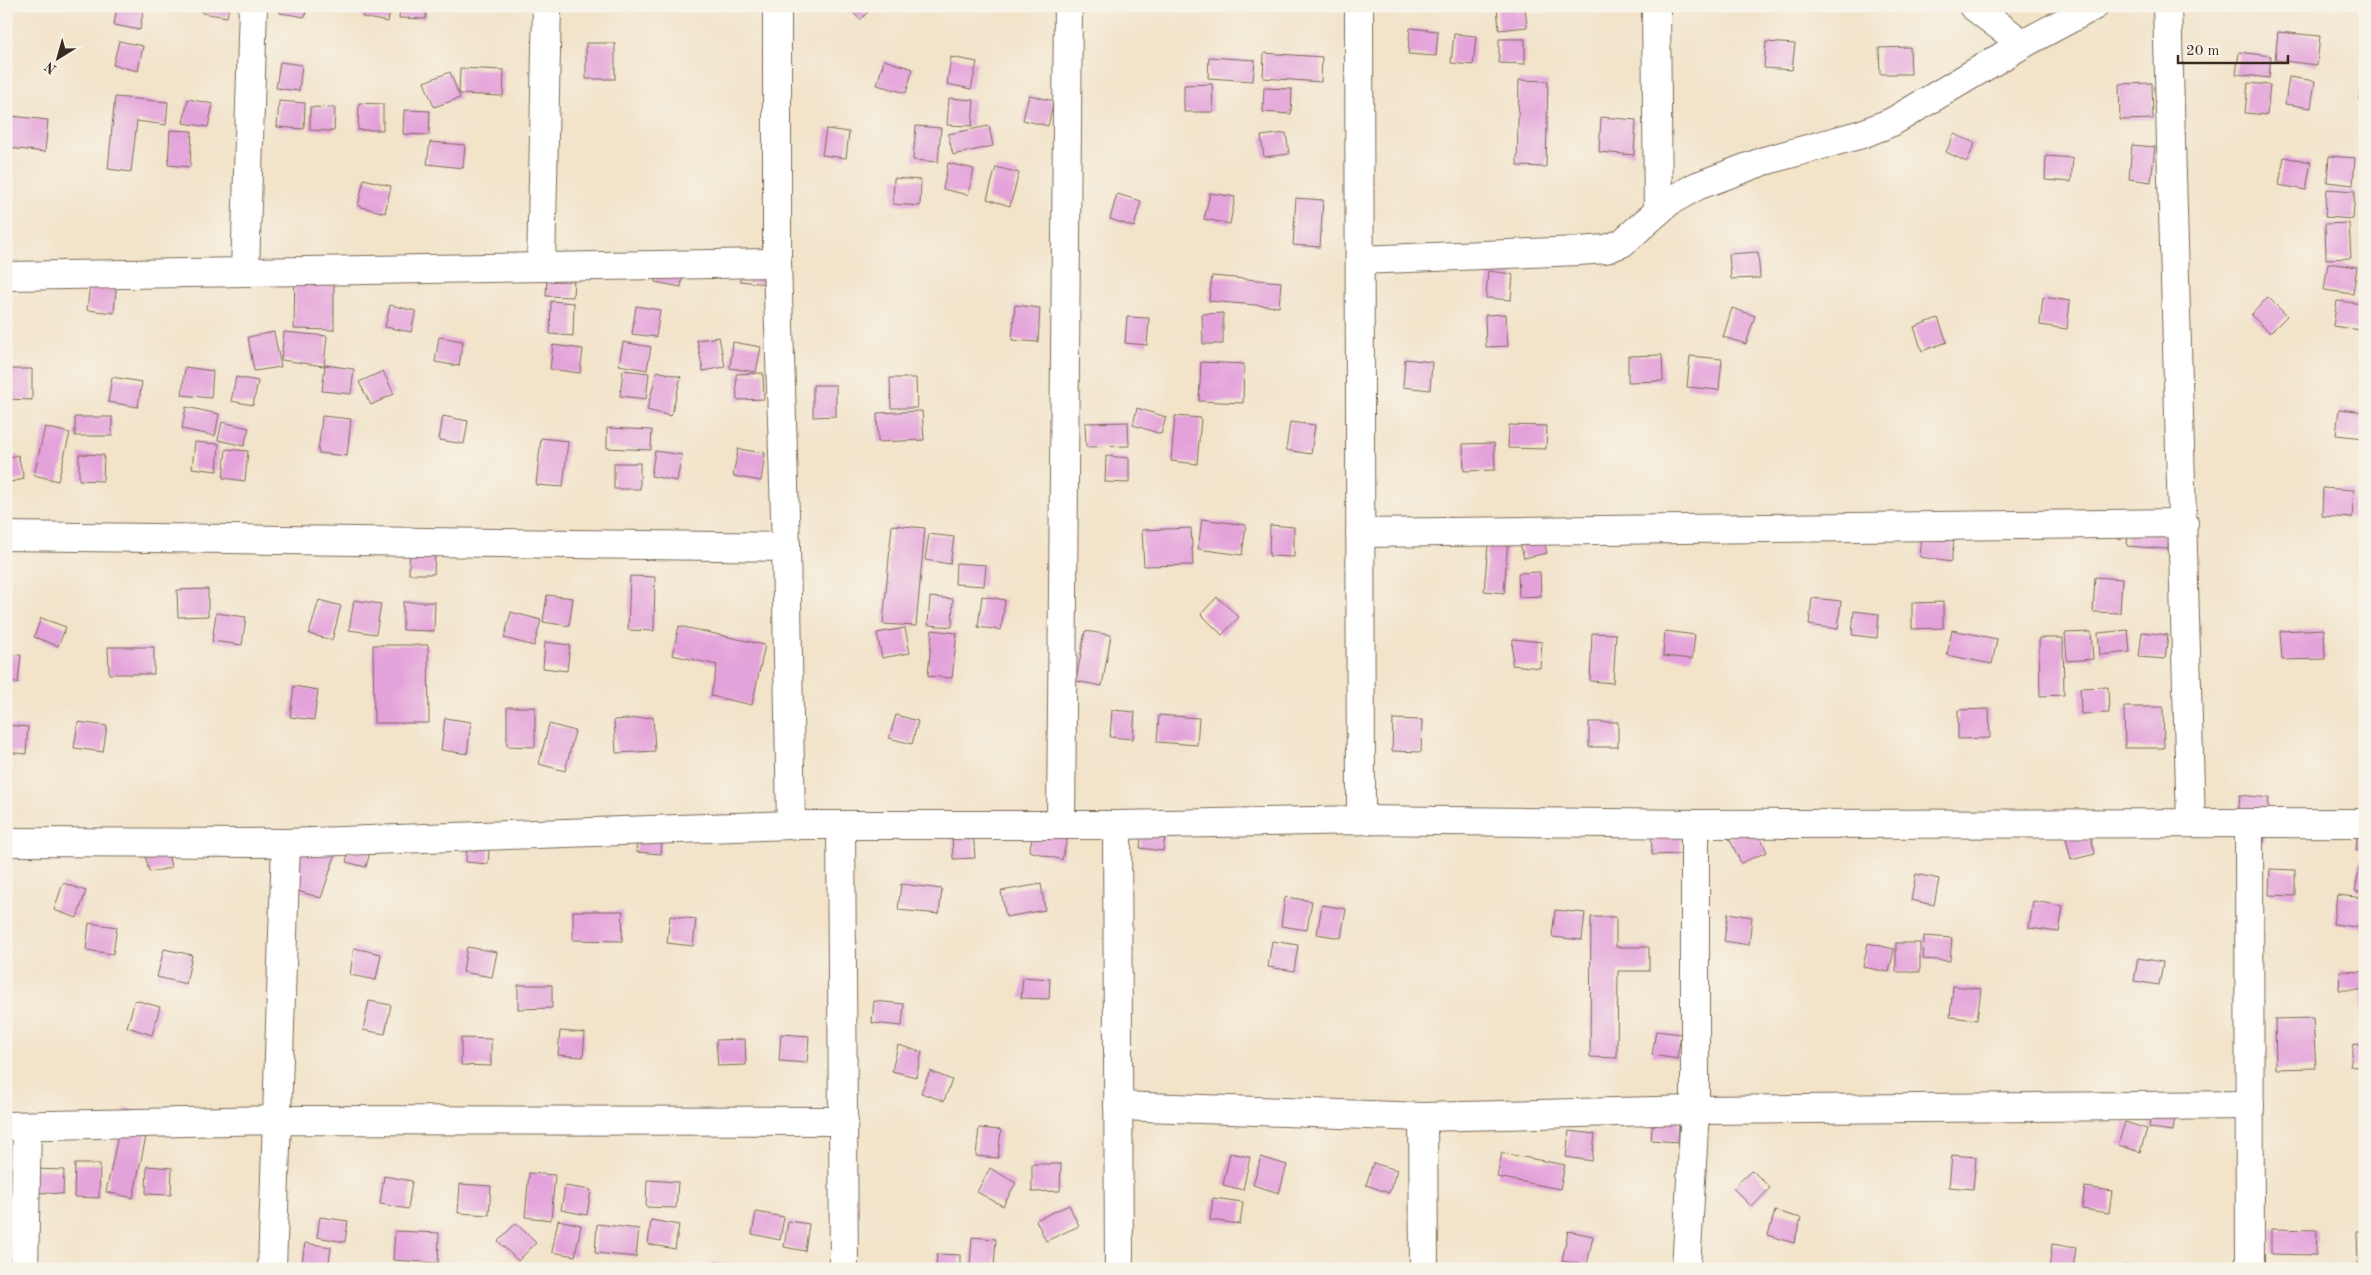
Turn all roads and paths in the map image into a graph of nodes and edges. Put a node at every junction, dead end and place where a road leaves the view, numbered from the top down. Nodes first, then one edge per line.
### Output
1 (254, 6) edge
2 (547, 6) edge
3 (777, 6) edge
4 (1068, 6) edge
5 (1359, 6) edge
6 (1656, 6) edge
7 (1973, 6) edge
8 (2094, 6) edge
9 (2167, 6) edge
10 (2023, 44) junction
11 (1658, 211) junction
12 (1360, 260) junction
13 (777, 263) junction
14 (541, 267) junction
15 (245, 272) junction
16 (6, 276) edge
17 (2184, 523) junction
18 (1360, 533) junction
19 (6, 536) edge
20 (786, 547) junction
21 (1361, 820) junction
22 (2249, 822) junction
23 (2191, 823) junction
24 (2365, 823) edge
25 (1061, 824) junction
26 (1695, 824) junction
27 (791, 825) junction
28 (841, 825) junction
29 (1117, 825) junction
30 (6, 842) edge
31 (286, 843) junction
32 (2250, 1105) junction
33 (1118, 1106) junction
34 (1695, 1110) junction
35 (1423, 1117) junction
36 (278, 1120) junction
37 (844, 1121) junction
38 (17, 1126) edge
39 (24, 1269) edge
40 (272, 1269) edge
41 (844, 1269) edge
42 (1119, 1269) edge
43 (1424, 1269) edge
44 (1686, 1269) edge
45 (2250, 1269) edge

1 - 15 street
2 - 14 street
3 - 13 street
4 - 25 street
5 - 12 street
6 - 11 street
7 - 10 street
8 - 10 street
9 - 17 street
10 - 11 street
11 - 12 street
12 - 18 street
13 - 14 street
13 - 20 street
14 - 15 street
15 - 16 street
17 - 18 street
17 - 23 street
18 - 21 street
19 - 20 street
20 - 27 street
21 - 26 street
21 - 29 street
22 - 23 street
22 - 24 street
22 - 32 street
23 - 26 street
25 - 28 street
25 - 29 street
26 - 34 street
27 - 28 street
27 - 31 street
28 - 37 street
29 - 33 street
30 - 31 street
31 - 36 street
32 - 34 street
32 - 45 street
33 - 35 street
33 - 42 street
34 - 35 street
34 - 44 street
35 - 43 street
36 - 37 street
36 - 38 street
36 - 40 street
37 - 41 street
38 - 39 street

